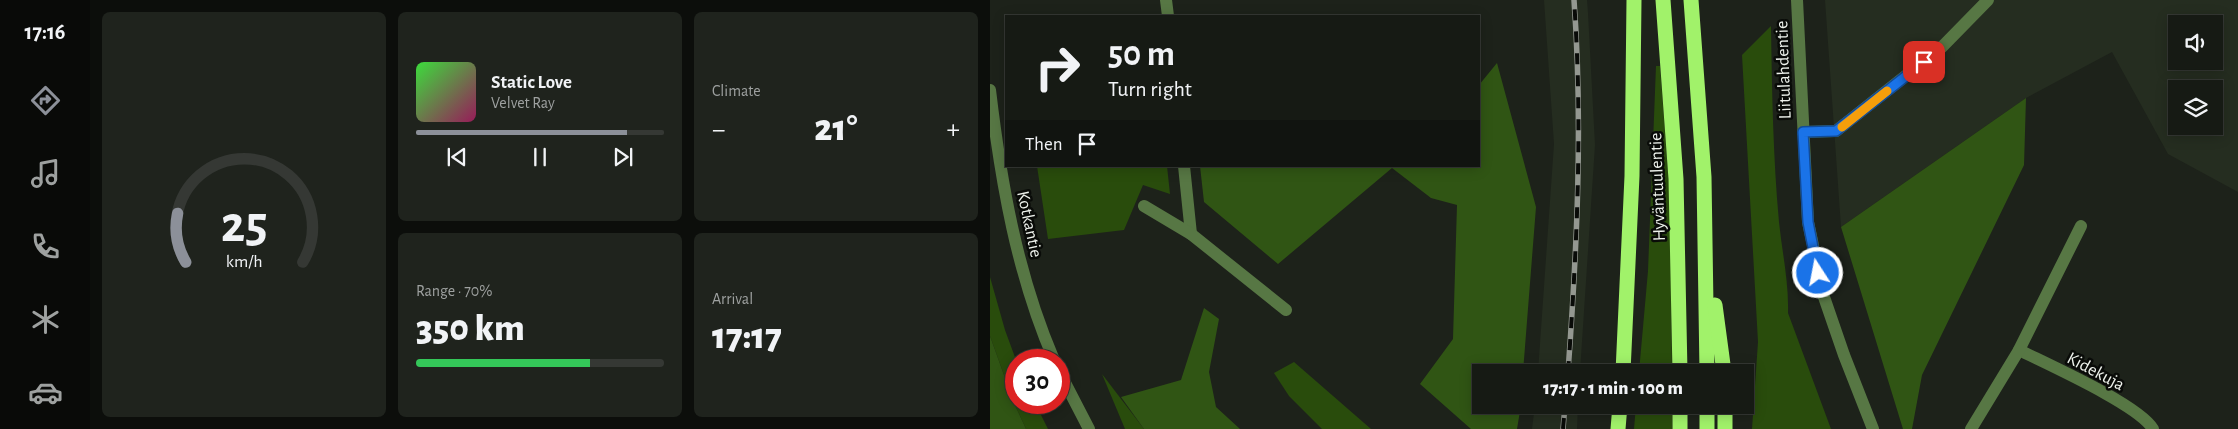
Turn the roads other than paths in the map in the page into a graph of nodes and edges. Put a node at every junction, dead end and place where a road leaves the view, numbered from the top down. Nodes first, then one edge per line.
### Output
1 (1166, 0) edge
2 (1634, 0) edge
3 (1663, 0) edge
4 (1692, 0) edge
5 (1798, 0) edge
6 (1988, 0) edge
7 (1168, 15) edge
8 (990, 90) edge
9 (1803, 132) junction
10 (1184, 167) edge
11 (1144, 206) dead end
12 (2081, 226) dead end
13 (1191, 234) junction
14 (1707, 250) junction
15 (1286, 310) dead end
16 (1049, 349) edge
17 (2018, 350) junction
18 (1623, 364) edge
19 (1680, 364) edge
20 (1708, 364) edge
21 (1723, 364) edge
22 (1070, 392) edge
23 (1619, 414) edge
24 (1680, 414) edge
25 (1707, 414) edge
26 (1725, 414) edge
27 (1089, 429) edge
28 (1618, 429) edge
29 (1680, 429) edge
30 (1707, 429) edge
31 (1726, 429) edge
32 (1873, 429) edge
33 (1971, 429) edge
34 (2153, 429) edge

1 - 7 street
2 - 18 highway
3 - 19 highway, Hyväntuulentie
4 - 14 highway
5 - 9 street, Liitulahdentie
6 - 9 street
8 - 16 street, Kotkantie
9 - 32 street, Liitulahdentie
10 - 13 street
11 - 13 street
12 - 17 street
13 - 15 street
14 - 20 highway
14 - 21 highway
17 - 33 street
17 - 34 street, Kidekuja
22 - 27 street
23 - 28 highway
24 - 29 highway
25 - 30 highway
26 - 31 highway

